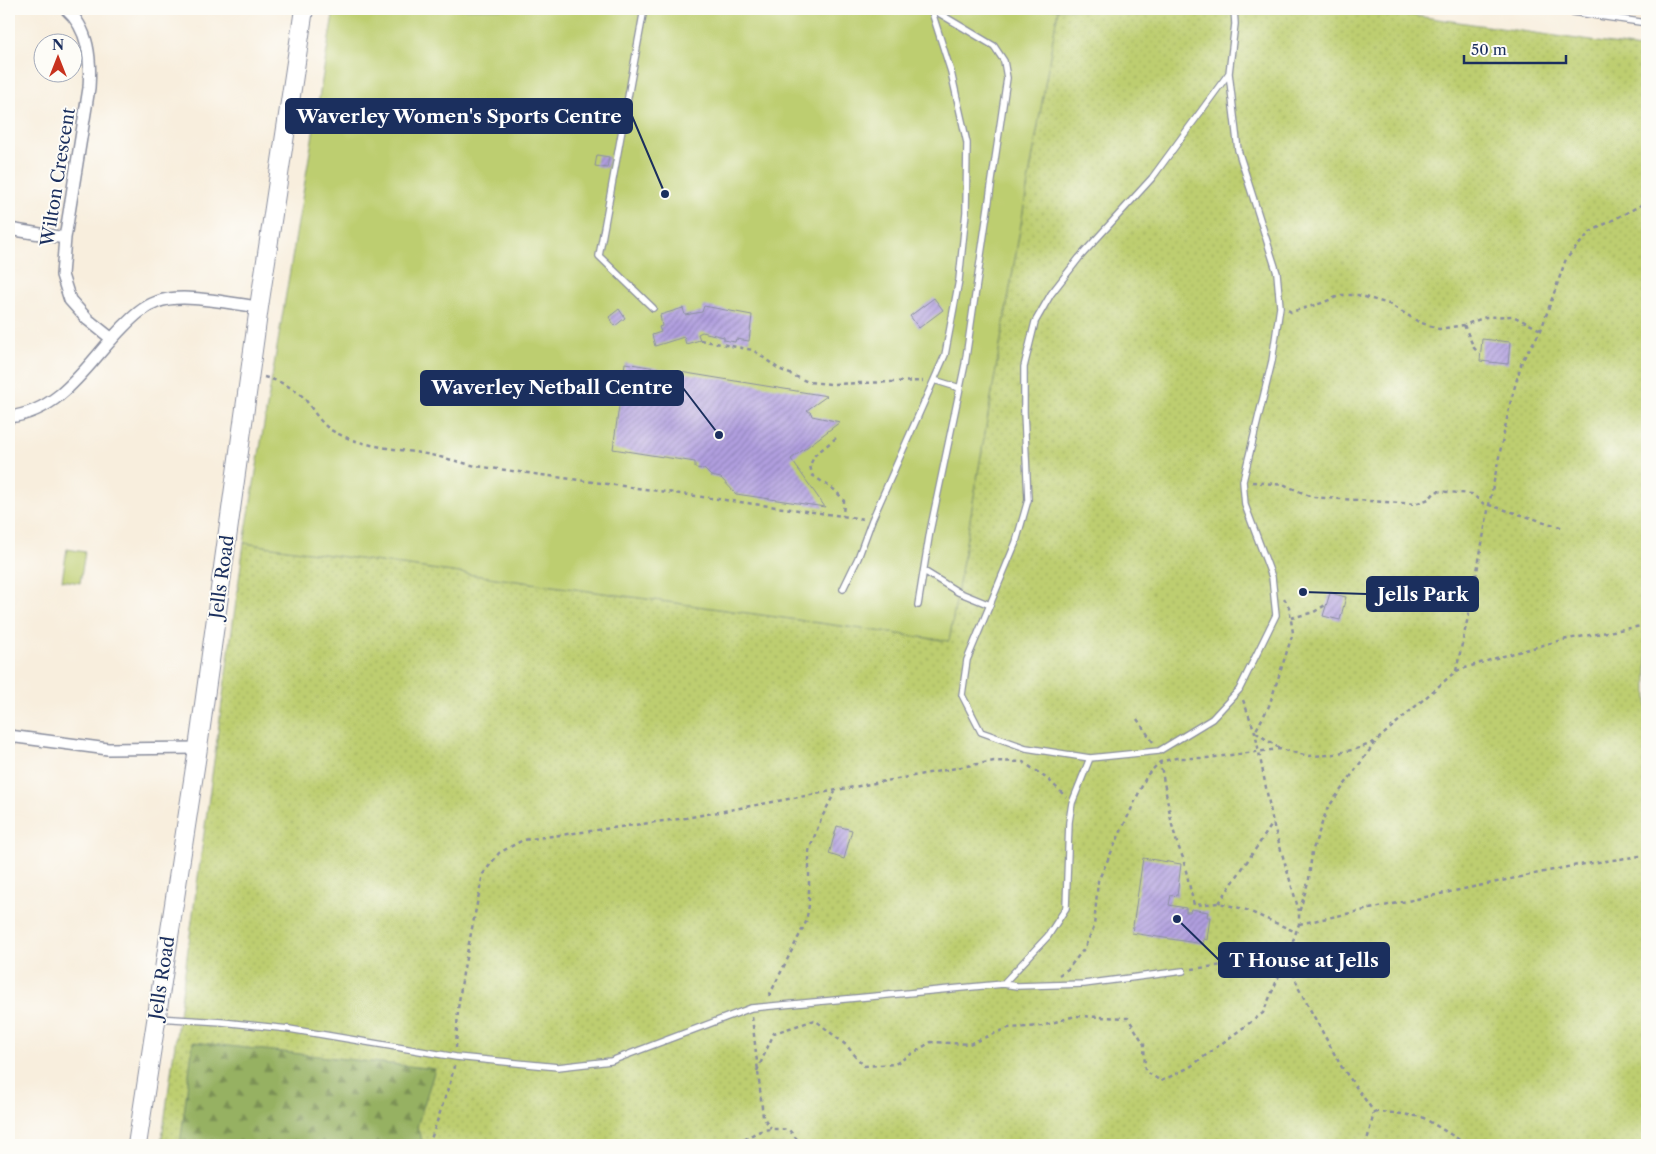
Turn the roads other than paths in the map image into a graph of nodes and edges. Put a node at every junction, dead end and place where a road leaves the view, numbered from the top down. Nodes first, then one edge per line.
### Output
1 (304, 9) edge
2 (644, 9) edge
3 (932, 9) edge
4 (1234, 9) edge
5 (1550, 9) edge
6 (75, 11) edge
7 (1576, 11) edge
8 (1647, 23) edge
9 (1229, 73) junction
10 (9, 230) edge
11 (65, 238) junction
12 (259, 307) junction
13 (653, 308) dead end
14 (112, 339) junction
15 (934, 380) junction
16 (960, 388) junction
17 (9, 418) edge
18 (924, 571) junction
19 (843, 589) dead end
20 (918, 605) dead end
21 (990, 605) junction
22 (9, 736) edge
23 (198, 748) junction
24 (1090, 758) junction
25 (1183, 971) road end
26 (1004, 984) junction
27 (156, 1018) junction
28 (137, 1145) edge

1 - 12 main road, Jells Road
2 - 13 lane
3 - 15 lane
3 - 16 lane
4 - 9 lane
5 - 7 lane
6 - 11 street, Wilton Crescent
7 - 8 lane
9 - 21 lane
9 - 24 lane
10 - 11 street
11 - 14 street, Wilton Crescent
12 - 14 street
12 - 23 main road, Jells Road
14 - 17 street
15 - 16 lane
15 - 19 lane
16 - 18 lane
18 - 20 lane
18 - 21 lane
21 - 24 lane
22 - 23 street
23 - 27 main road, Jells Road
24 - 26 lane
25 - 26 lane
26 - 27 lane
27 - 28 main road, Jells Road

